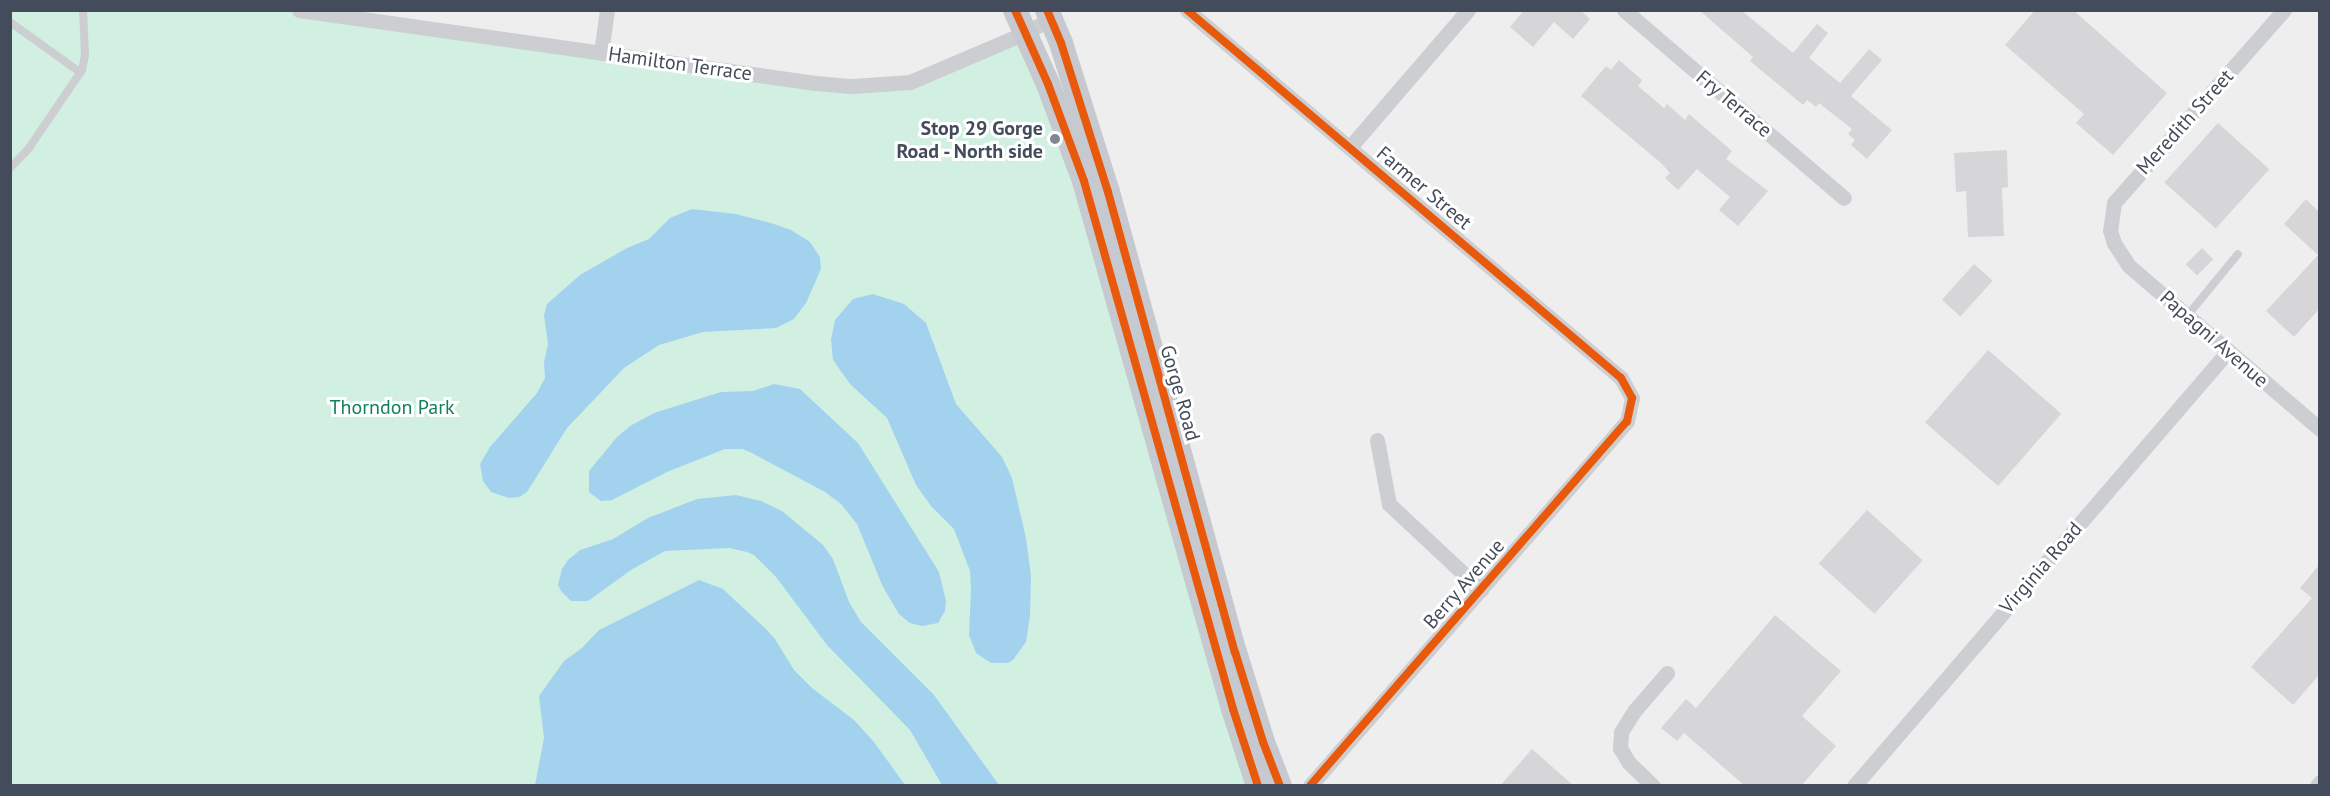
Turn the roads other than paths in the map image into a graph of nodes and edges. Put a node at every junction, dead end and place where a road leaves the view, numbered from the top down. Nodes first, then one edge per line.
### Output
1 (83, 10) edge
2 (299, 10) edge
3 (607, 10) edge
4 (1015, 10) edge
5 (1187, 10) edge
6 (1467, 10) edge
7 (1624, 10) edge
8 (2284, 10) edge
9 (1049, 15) edge
10 (10, 22) edge
11 (1025, 33) junction
12 (601, 53) junction
13 (81, 73) junction
14 (1350, 147) junction
15 (10, 168) edge
16 (1844, 198) dead end
17 (2114, 243) joint
18 (2238, 254) dead end
19 (2187, 316) junction
20 (2228, 351) junction
21 (1632, 398) joint
22 (2319, 429) edge
23 (1377, 440) dead end
24 (1481, 590) junction
25 (1667, 673) dead end
26 (1258, 786) edge
27 (1280, 786) edge
28 (1310, 786) edge
29 (1653, 786) edge
30 (1854, 786) edge

1 - 13 lane
2 - 12 street, Hamilton Terrace
3 - 12 street
4 - 11 main road, Gorge Road
5 - 14 street, Farmer Street
6 - 14 street
7 - 16 street, Fry Terrace
8 - 17 street, Meredith Street
9 - 11 street, Hamilton Terrace
9 - 27 main road, Gorge Road
10 - 13 lane
11 - 12 street, Hamilton Terrace
11 - 26 main road, Gorge Road
13 - 15 lane
14 - 21 street, Farmer Street
17 - 19 street, Papagni Avenue
18 - 19 lane
19 - 20 street, Papagni Avenue
20 - 22 street, Papagni Avenue
20 - 30 street, Virginia Road
21 - 24 street, Berry Avenue
23 - 24 street
24 - 28 street, Berry Avenue
25 - 29 street

